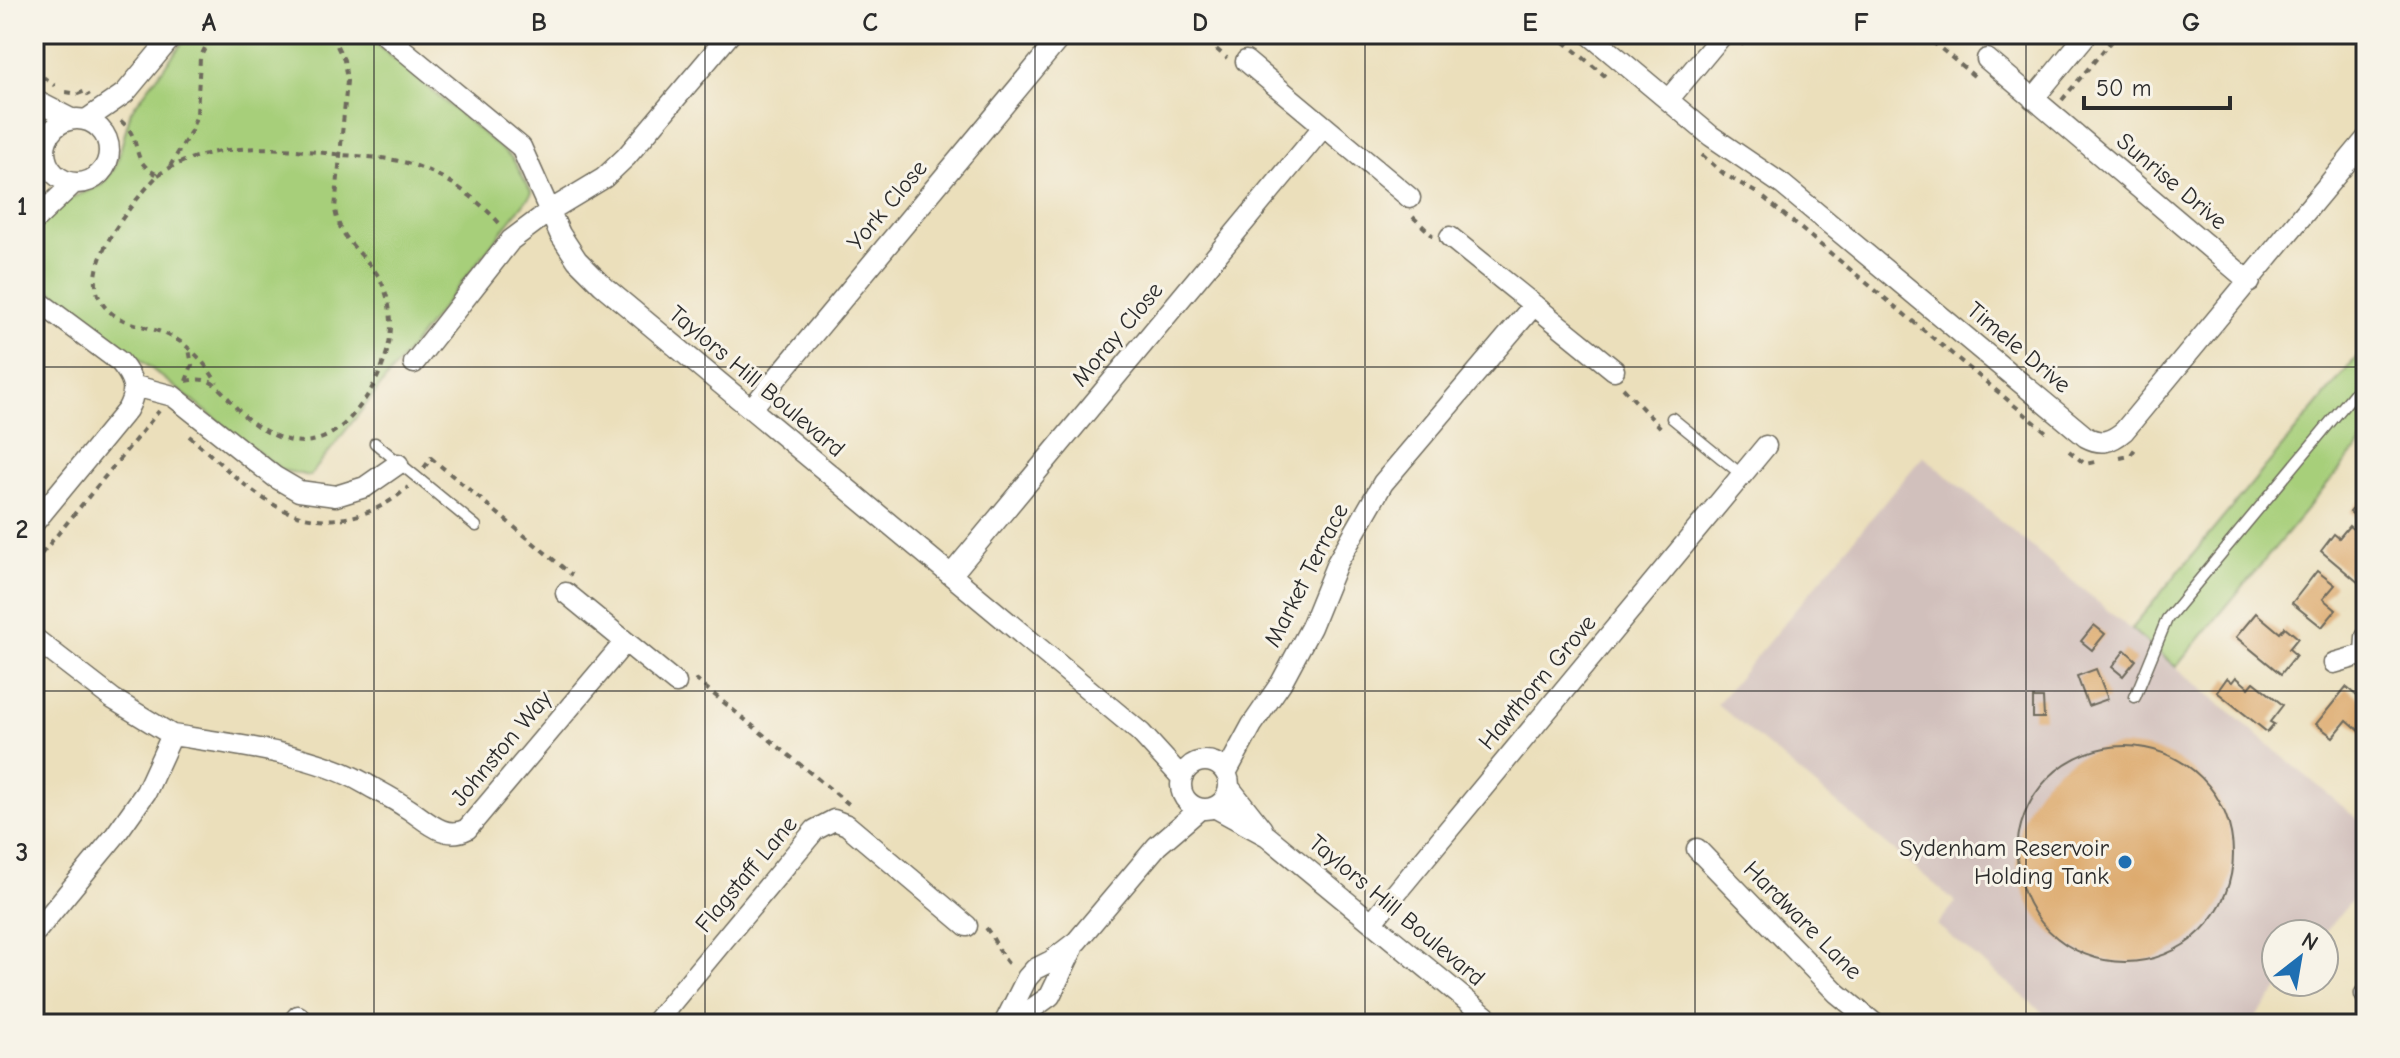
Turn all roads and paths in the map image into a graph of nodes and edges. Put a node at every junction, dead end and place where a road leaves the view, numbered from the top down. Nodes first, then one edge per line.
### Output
1 (174, 34) edge
2 (212, 34) edge
3 (331, 34) edge
4 (384, 34) edge
5 (730, 34) edge
6 (1063, 34) edge
7 (1589, 34) edge
8 (1723, 34) edge
9 (2087, 34) edge
10 (1987, 59) dead end
11 (1246, 61) dead end
12 (34, 70) edge
13 (2033, 99) junction
14 (34, 100) edge
15 (1668, 100) junction
16 (94, 116) junction
17 (1324, 126) junction
18 (2366, 139) edge
19 (43, 154) edge
20 (339, 154) junction
21 (168, 168) junction
22 (158, 175) junction
23 (74, 183) junction
24 (1410, 198) dead end
25 (551, 210) junction
26 (36, 219) edge
27 (1450, 237) dead end
28 (513, 238) junction
29 (2250, 282) junction
30 (34, 298) edge
31 (1534, 305) junction
32 (188, 347) junction
33 (414, 363) dead end
34 (1614, 370) joint
35 (2366, 379) edge
36 (135, 386) junction
37 (179, 388) junction
38 (222, 392) junction
39 (751, 409) junction
40 (1672, 418) dead end
41 (1681, 426) junction
42 (375, 443) dead end
43 (1766, 446) dead end
44 (398, 464) junction
45 (1742, 475) junction
46 (34, 523) edge
47 (476, 526) dead end
48 (34, 563) edge
49 (951, 575) junction
50 (566, 593) dead end
51 (34, 638) edge
52 (625, 642) junction
53 (2366, 649) edge
54 (2334, 663) dead end
55 (676, 683) dead end
56 (2135, 697) dead end
57 (172, 735) junction
58 (1205, 784) junction
59 (1697, 849) dead end
60 (1372, 922) junction
61 (967, 926) dead end
62 (34, 934) edge
63 (1077, 941) junction
64 (654, 1024) edge
65 (1004, 1024) edge
66 (1011, 1024) edge
67 (1495, 1024) edge
68 (1875, 1024) edge

1 - 16 street
2 - 21 path
3 - 20 path
4 - 25 street, Taylors Hill Boulevard
5 - 25 street
6 - 39 street, York Close
7 - 15 street, Timele Drive
8 - 15 street
9 - 13 street
10 - 13 street, Sunrise Drive
11 - 17 street
12 - 16 path
13 - 29 street, Sunrise Drive
14 - 16 street
15 - 29 street, Timele Drive
16 - 19 street
16 - 22 path
16 - 23 street
17 - 24 street
17 - 49 street, Moray Close
18 - 29 street, Timele Drive
19 - 23 street
19 - 26 street
20 - 21 path
20 - 28 path
20 - 38 path
21 - 22 path
22 - 32 path
23 - 26 street
25 - 28 street
25 - 39 street, Taylors Hill Boulevard
27 - 31 street
28 - 33 street
30 - 36 street
31 - 34 street
31 - 58 street, Market Terrace
32 - 37 path
32 - 38 path
34 - 41 path
35 - 56 lane
36 - 37 street
36 - 46 street
37 - 38 path
37 - 44 street
37 - 48 path
39 - 49 street, Taylors Hill Boulevard
40 - 41 lane
41 - 45 lane
42 - 44 lane
43 - 45 street, Hawthorn Grove
44 - 47 lane
45 - 60 street, Hawthorn Grove
49 - 58 street, Taylors Hill Boulevard
50 - 52 street
51 - 57 street
52 - 55 street
52 - 57 street, Johnston Way
53 - 54 street
57 - 62 street
58 - 60 street, Taylors Hill Boulevard
58 - 63 street, Market Terrace
59 - 68 street, Hardware Lane
60 - 67 street, Taylors Hill Boulevard
61 - 64 street, Flagstaff Lane
63 - 65 street
63 - 66 street

